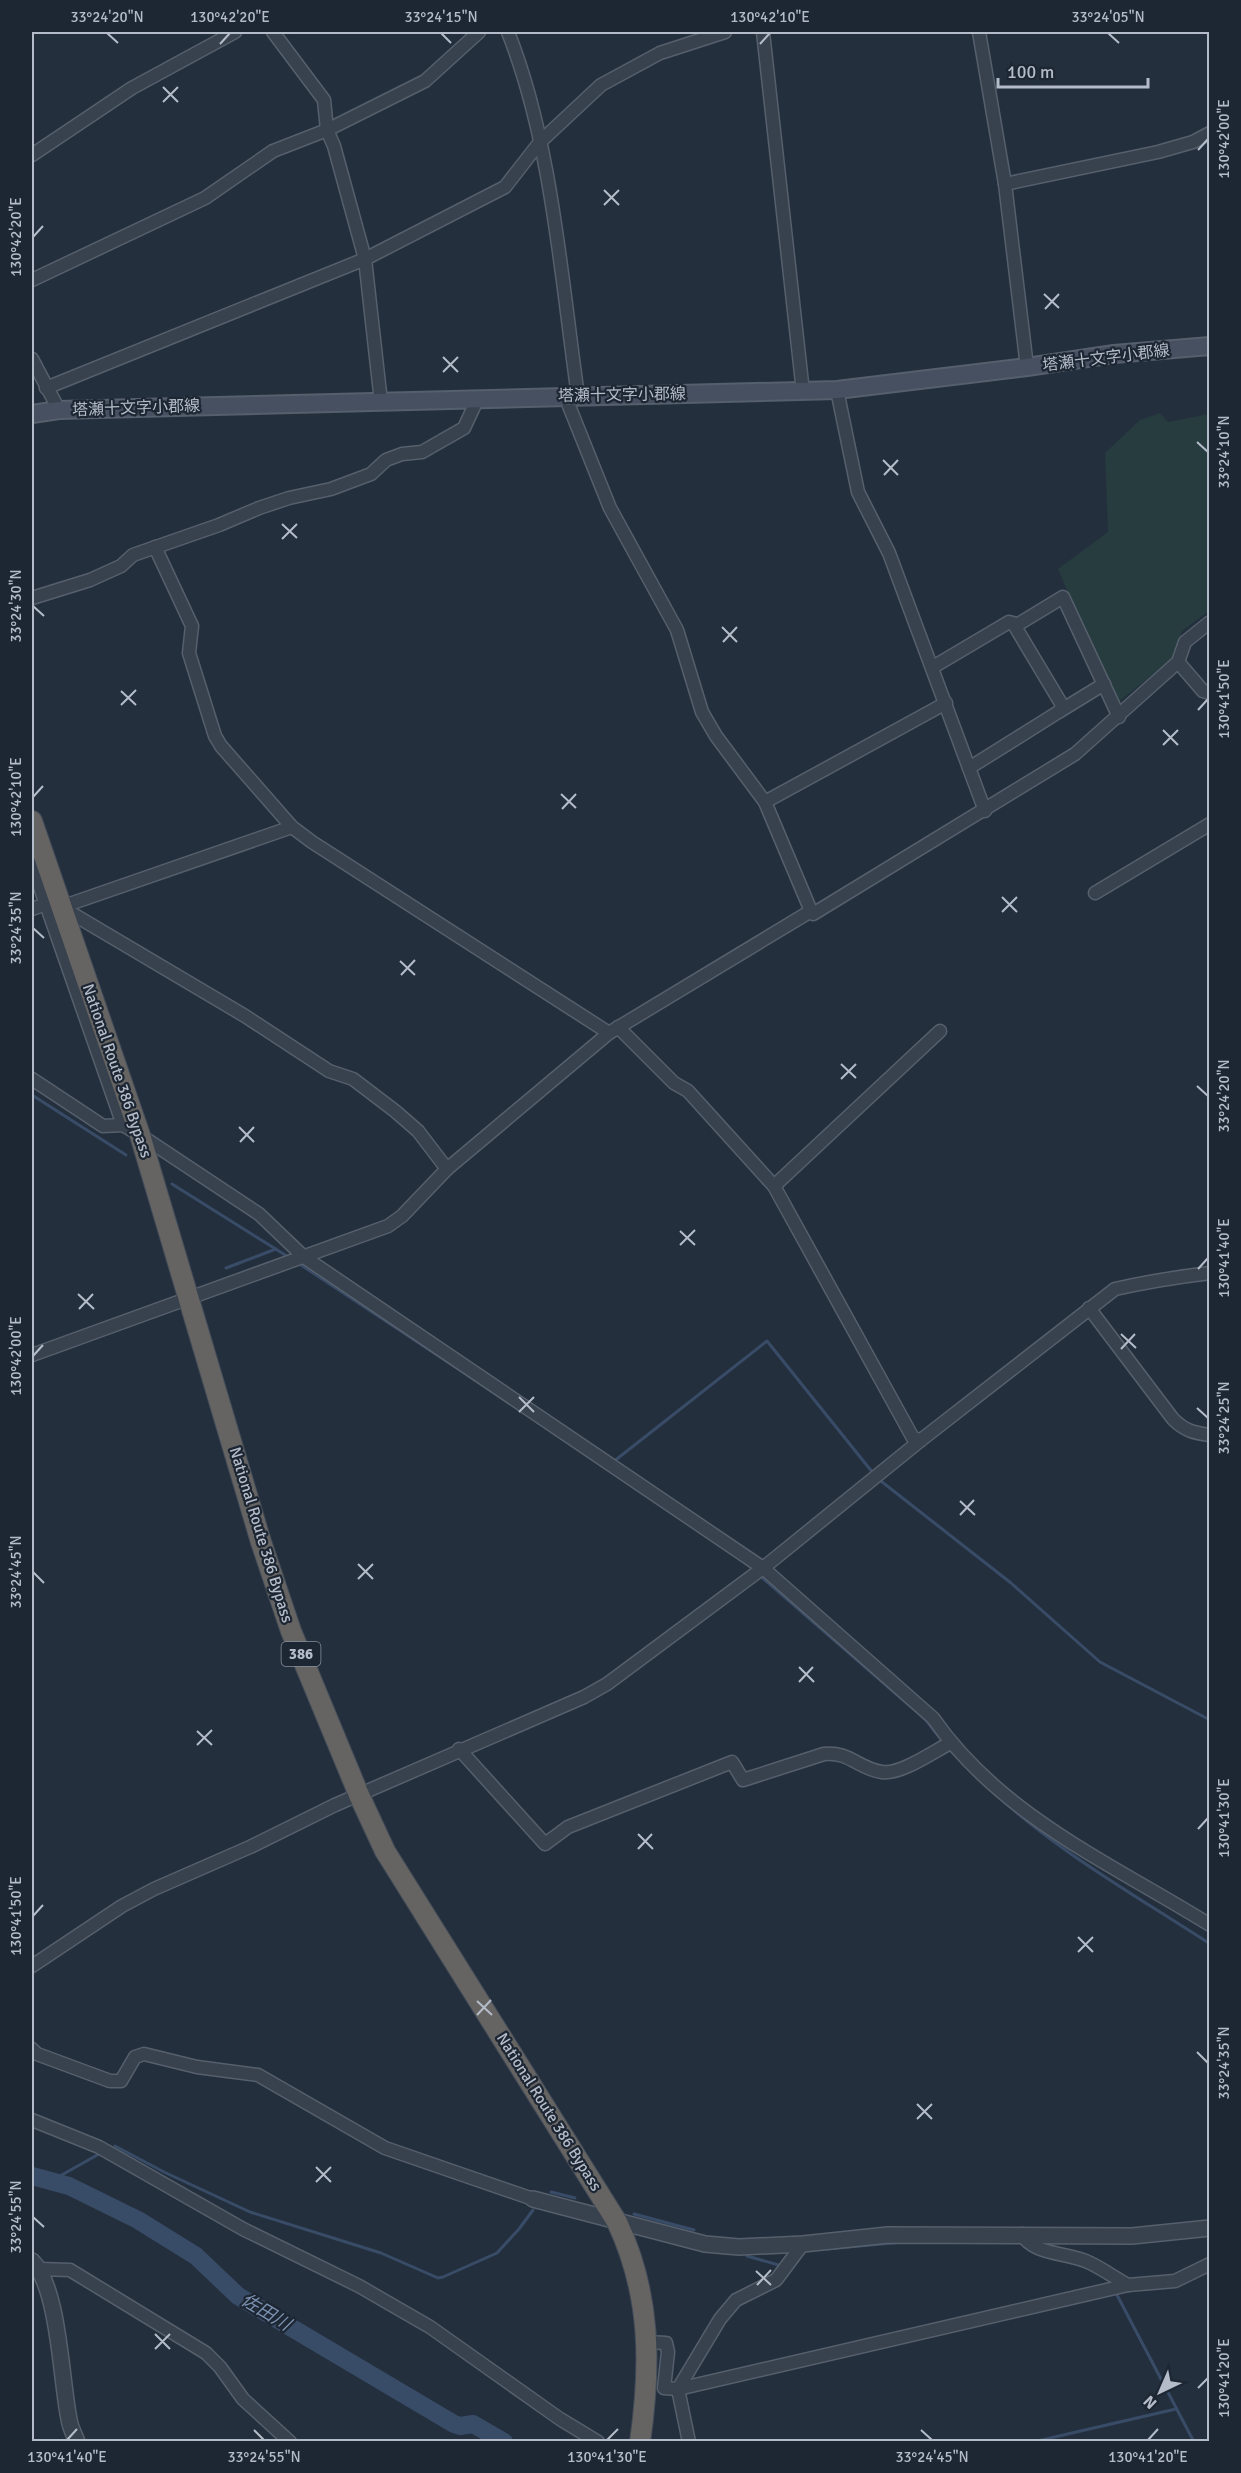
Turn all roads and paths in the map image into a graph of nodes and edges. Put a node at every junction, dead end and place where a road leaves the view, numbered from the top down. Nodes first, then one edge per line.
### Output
1 (235, 32) edge
2 (273, 32) edge
3 (478, 32) edge
4 (508, 32) edge
5 (725, 32) edge
6 (763, 32) edge
7 (979, 32) edge
8 (327, 130) junction
9 (1209, 133) edge
10 (540, 142) junction
11 (32, 155) edge
12 (1005, 184) junction
13 (365, 259) junction
14 (32, 280) edge
15 (1209, 346) edge
16 (32, 358) edge
17 (1027, 368) junction
18 (46, 388) junction
19 (837, 390) junction
20 (803, 392) junction
21 (572, 396) junction
22 (478, 398) junction
23 (381, 402) junction
24 (59, 410) junction
25 (32, 414) edge
26 (155, 547) junction
27 (32, 598) edge
28 (1209, 622) edge
29 (1015, 626) junction
30 (1178, 662) junction
31 (933, 667) junction
32 (1104, 684) junction
33 (1209, 693) edge
34 (946, 703) junction
35 (1060, 711) junction
36 (1119, 716) junction
37 (969, 768) junction
38 (765, 802) junction
39 (985, 811) junction
40 (32, 821) edge
41 (1209, 824) edge
42 (292, 826) junction
43 (32, 864) edge
44 (1095, 893) dead end
45 (53, 905) junction
46 (32, 909) edge
47 (812, 910) junction
48 (613, 1030) junction
49 (940, 1031) dead end
50 (32, 1078) edge
51 (123, 1125) junction
52 (140, 1135) junction
53 (447, 1169) junction
54 (774, 1186) junction
55 (304, 1257) junction
56 (1209, 1273) edge
57 (190, 1299) junction
58 (1089, 1308) junction
59 (32, 1355) edge
60 (1209, 1435) edge
61 (921, 1440) junction
62 (763, 1568) junction
63 (951, 1743) junction
64 (459, 1749) junction
65 (359, 1795) junction
66 (1209, 1925) edge
67 (32, 1966) edge
68 (32, 2049) edge
69 (32, 2120) edge
70 (533, 2199) joint
71 (616, 2223) junction
72 (1209, 2228) edge
73 (1022, 2234) junction
74 (803, 2244) junction
75 (1209, 2264) edge
76 (36, 2265) edge
77 (1128, 2285) junction
78 (647, 2342) junction
79 (678, 2389) junction
80 (77, 2442) edge
81 (291, 2442) edge
82 (598, 2442) edge
83 (640, 2442) edge
84 (689, 2442) edge

1 - 11 street
2 - 8 street
3 - 8 street
4 - 10 street
5 - 10 street
6 - 20 street
7 - 12 street
8 - 13 street
8 - 14 street
9 - 12 street
10 - 13 street
10 - 21 street
12 - 17 street
13 - 18 street
13 - 23 street
15 - 17 main road, 塔瀬十文字小郡線
16 - 18 street
17 - 19 main road, 塔瀬十文字小郡線
18 - 24 street
19 - 20 main road, 塔瀬十文字小郡線
19 - 31 street
20 - 21 main road, 塔瀬十文字小郡線
21 - 22 main road, 塔瀬十文字小郡線
21 - 38 street
22 - 23 main road, 塔瀬十文字小郡線
22 - 26 street
23 - 24 main road, 塔瀬十文字小郡線
24 - 25 main road, 塔瀬十文字小郡線
26 - 27 street
26 - 42 street
28 - 30 street
29 - 31 street
29 - 32 street
29 - 35 street
30 - 33 street
30 - 36 street
31 - 34 street
32 - 35 street
32 - 36 street
34 - 37 street
34 - 38 street
35 - 37 street
36 - 39 street
37 - 39 street
38 - 47 street
39 - 47 street
40 - 45 highway, National Route 386 Bypass / 386
41 - 44 street
42 - 45 street
42 - 48 street
43 - 45 street
45 - 46 street
45 - 51 street
45 - 52 highway, National Route 386 Bypass / 386
45 - 53 street
47 - 48 street
48 - 53 street
48 - 54 street
49 - 54 street
50 - 51 street
51 - 52 street
52 - 55 street
52 - 57 highway, National Route 386 Bypass / 386
53 - 55 street
54 - 61 street
55 - 57 street
55 - 62 street
56 - 58 street
57 - 59 street
57 - 65 highway, National Route 386 Bypass / 386
58 - 60 street
58 - 61 street
61 - 62 street
62 - 63 street
62 - 64 street
63 - 64 street
63 - 66 street
64 - 65 street
65 - 67 street
65 - 71 highway, National Route 386 Bypass / 386
68 - 70 street
69 - 82 street
70 - 71 street
71 - 74 street
71 - 78 highway, National Route 386 Bypass / 386
72 - 73 street
73 - 74 street
73 - 77 street
74 - 79 street
75 - 77 street
76 - 80 street
76 - 81 street
77 - 79 street
78 - 79 street
78 - 83 highway, National Route 386 Bypass / 386
79 - 84 street

